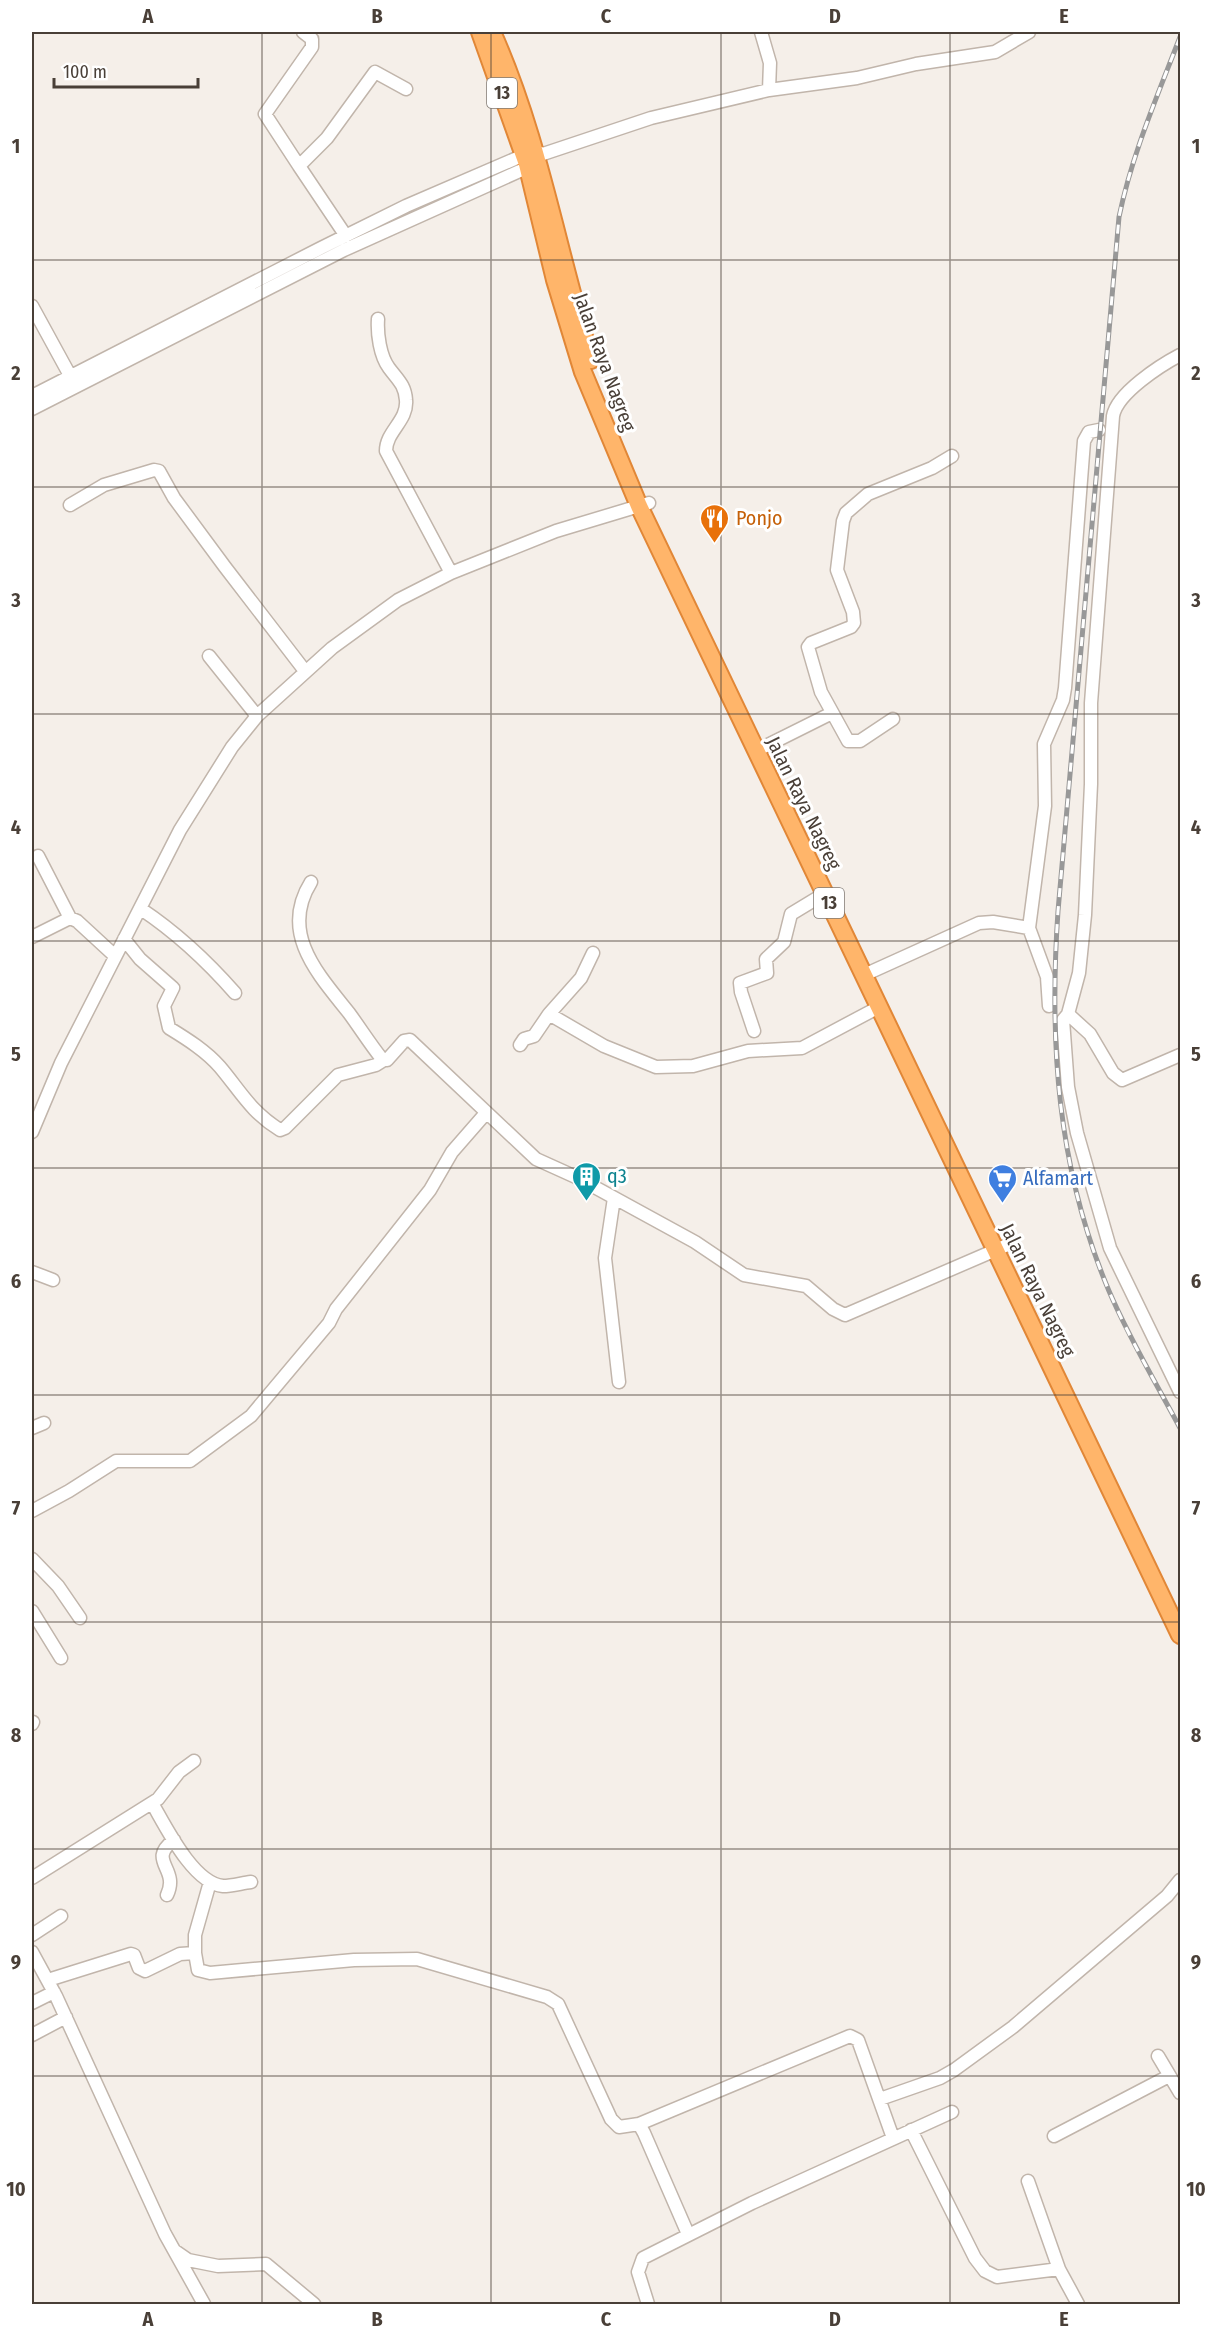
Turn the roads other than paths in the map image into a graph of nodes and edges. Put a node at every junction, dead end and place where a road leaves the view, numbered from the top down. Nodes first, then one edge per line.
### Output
1 (291, 32) edge
2 (303, 32) edge
3 (480, 32) edge
4 (492, 32) edge
5 (761, 32) edge
6 (1029, 32) edge
7 (312, 47) junction
8 (406, 89) dead end
9 (769, 90) junction
10 (534, 158) junction
11 (298, 165) junction
12 (365, 233) junction
13 (346, 236) junction
14 (32, 306) edge
15 (378, 319) dead end
16 (1180, 355) edge
17 (73, 381) junction
18 (32, 396) edge
19 (32, 410) edge
20 (1109, 426) junction
21 (952, 456) dead end
22 (70, 504) dead end
23 (644, 504) junction
24 (451, 573) junction
25 (209, 656) dead end
26 (304, 671) junction
27 (830, 714) junction
28 (256, 716) junction
29 (893, 719) dead end
30 (764, 747) junction
31 (38, 856) dead end
32 (311, 882) dead end
33 (824, 894) junction
34 (141, 909) junction
35 (70, 918) junction
36 (1029, 928) junction
37 (32, 937) edge
38 (124, 939) junction
39 (593, 952) dead end
40 (115, 956) junction
41 (868, 973) junction
42 (235, 993) dead end
43 (1049, 1006) dead end
44 (879, 1007) junction
45 (549, 1014) junction
46 (1068, 1014) junction
47 (754, 1031) dead end
48 (520, 1045) dead end
49 (1180, 1055) edge
50 (384, 1060) junction
51 (486, 1113) junction
52 (32, 1132) edge
53 (614, 1198) junction
54 (999, 1248) junction
55 (32, 1272) edge
56 (53, 1280) dead end
57 (619, 1383) dead end
58 (1180, 1392) edge
59 (44, 1424) dead end
60 (32, 1428) edge
61 (32, 1511) edge
62 (33, 1563) edge
63 (1180, 1608) edge
64 (32, 1611) edge
65 (80, 1618) dead end
66 (1180, 1635) edge
67 (61, 1658) dead end
68 (194, 1761) dead end
69 (152, 1803) junction
70 (174, 1840) junction
71 (32, 1878) edge
72 (1180, 1880) edge
73 (210, 1882) junction
74 (251, 1882) dead end
75 (167, 1895) dead end
76 (61, 1916) dead end
77 (32, 1935) edge
78 (32, 1952) edge
79 (195, 1953) junction
80 (44, 1979) edge
81 (32, 2003) edge
82 (66, 2017) junction
83 (32, 2035) edge
84 (1158, 2056) dead end
85 (1169, 2076) junction
86 (1180, 2093) edge
87 (880, 2099) junction
88 (952, 2112) dead end
89 (639, 2124) junction
90 (911, 2130) junction
91 (1054, 2136) dead end
92 (893, 2138) junction
93 (1028, 2181) dead end
94 (688, 2234) junction
95 (174, 2250) junction
96 (1059, 2269) junction
97 (204, 2304) edge
98 (314, 2304) edge
99 (648, 2304) edge
100 (1078, 2304) edge

1 - 7 street
2 - 7 street
3 - 10 highway, Jalan Raya Nagreg / 13
4 - 10 highway, Jalan Raya Nagreg / 13
5 - 9 street
6 - 9 street
7 - 11 street
8 - 11 street
9 - 10 street
10 - 12 street
10 - 23 highway, Jalan Raya Nagreg / 13
11 - 13 street
12 - 13 street
12 - 17 street
13 - 17 street
14 - 17 street
15 - 24 street
16 - 20 street
17 - 18 street
17 - 19 street
20 - 36 street
20 - 46 street
21 - 27 street
22 - 26 street
23 - 24 street
23 - 30 highway, Jalan Raya Nagreg / 13
23 - 33 highway, Jalan Raya Nagreg / 13
24 - 26 street
25 - 28 street
26 - 28 street
27 - 29 street
27 - 30 street
28 - 34 street
30 - 41 highway, Jalan Raya Nagreg / 13
31 - 35 street
32 - 50 street
33 - 41 highway, Jalan Raya Nagreg / 13
33 - 47 street
34 - 38 street
34 - 42 street
35 - 37 street
35 - 40 street
36 - 41 street
36 - 43 street
38 - 40 street
38 - 50 street
39 - 45 street
40 - 52 street
41 - 44 highway, Jalan Raya Nagreg / 13
41 - 54 highway, Jalan Raya Nagreg / 13
44 - 45 street
44 - 54 highway, Jalan Raya Nagreg / 13
45 - 48 street
46 - 49 street
46 - 58 street
50 - 51 street
51 - 53 street
51 - 61 street
53 - 54 street
53 - 57 street
54 - 63 highway, Jalan Raya Nagreg / 13
54 - 66 highway, Jalan Raya Nagreg / 13
55 - 56 street
59 - 60 street
62 - 65 street
64 - 67 street
68 - 69 street
69 - 70 street
69 - 71 street
70 - 73 street
70 - 75 street
72 - 87 street
73 - 74 street
73 - 79 street
76 - 77 street
78 - 80 street
79 - 80 street
79 - 89 street
80 - 81 street
80 - 82 street
82 - 83 street
82 - 95 street
84 - 85 street
85 - 86 street
85 - 91 street
87 - 89 street
87 - 92 street
88 - 90 street
89 - 94 street
90 - 92 street
90 - 96 street
92 - 94 street
93 - 96 street
94 - 99 street
95 - 97 street
95 - 98 street
96 - 100 street

